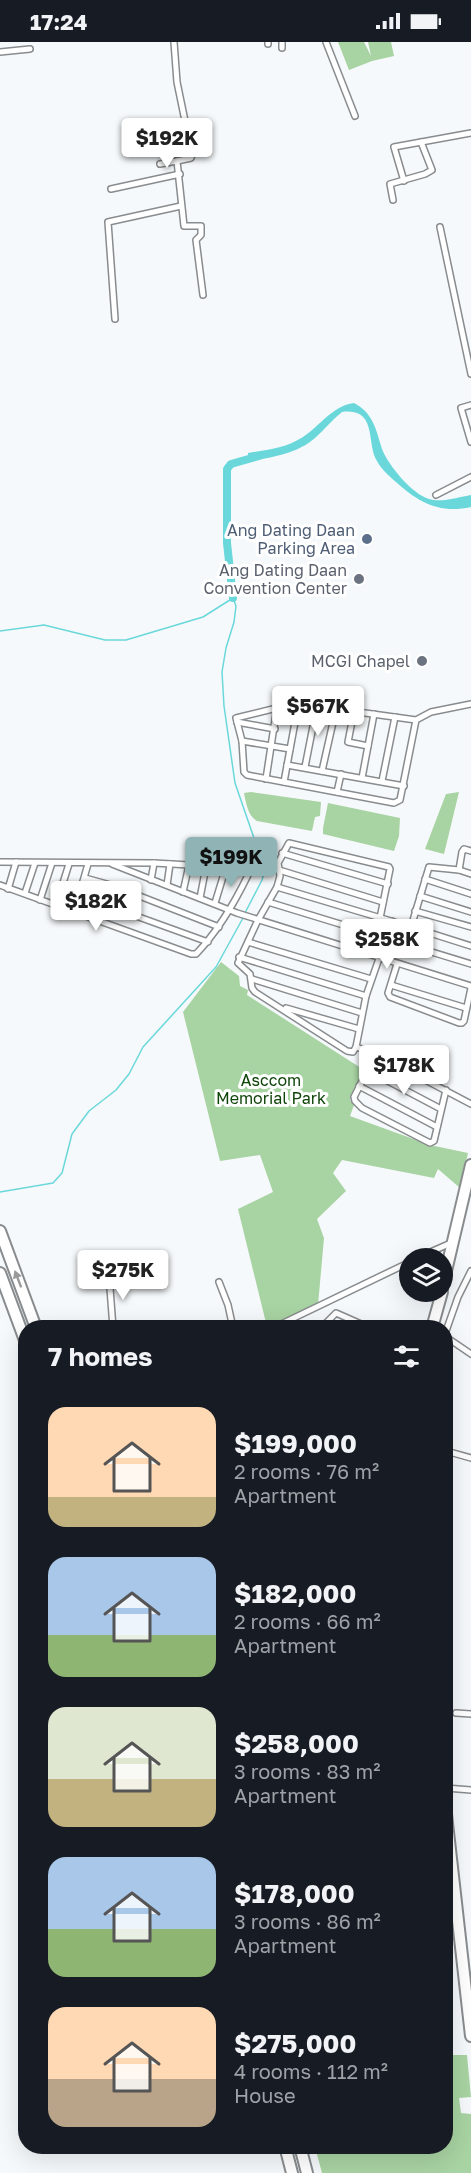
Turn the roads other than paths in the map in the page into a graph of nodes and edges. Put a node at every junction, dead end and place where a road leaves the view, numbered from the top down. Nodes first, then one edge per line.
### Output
1 (174, 42) edge
2 (326, 42) edge
3 (30, 49) dead end
4 (0, 52) edge
5 (355, 116) dead end
6 (186, 129) junction
7 (471, 133) edge
8 (421, 142) junction
9 (138, 149) dead end
10 (177, 161) junction
11 (160, 164) dead end
12 (180, 174) junction
13 (404, 181) junction
14 (111, 189) dead end
15 (393, 200) dead end
16 (181, 206) junction
17 (440, 227) dead end
18 (203, 295) dead end
19 (115, 319) dead end
20 (471, 374) edge
21 (471, 405) edge
22 (471, 442) edge
23 (471, 477) edge
24 (436, 495) dead end
25 (471, 704) edge
26 (298, 706) junction
27 (317, 706) junction
28 (278, 707) junction
29 (336, 709) junction
30 (354, 711) junction
31 (374, 714) junction
32 (395, 717) junction
33 (416, 720) junction
34 (237, 722) junction
35 (275, 729) junction
36 (242, 741) junction
37 (272, 745) junction
38 (368, 746) junction
39 (290, 749) junction
40 (287, 765) junction
41 (305, 767) junction
42 (322, 771) junction
43 (341, 774) junction
44 (362, 778) junction
45 (266, 779) junction
46 (284, 782) junction
47 (382, 782) junction
48 (404, 786) junction
49 (337, 792) junction
50 (471, 851) edge
51 (282, 853) junction
52 (0, 862) edge
53 (16, 862) junction
54 (35, 863) junction
55 (51, 863) junction
56 (108, 863) junction
57 (153, 863) junction
58 (69, 864) junction
59 (88, 864) junction
60 (170, 864) junction
61 (189, 865) junction
62 (206, 867) junction
63 (226, 867) junction
64 (279, 870) junction
65 (459, 870) junction
66 (471, 874) edge
67 (85, 878) junction
68 (425, 879) junction
69 (151, 880) junction
70 (388, 884) junction
71 (0, 885) edge
72 (167, 885) junction
73 (277, 887) junction
74 (8, 889) junction
75 (183, 892) junction
76 (25, 893) junction
77 (471, 894) edge
78 (78, 895) junction
79 (420, 896) junction
80 (200, 898) junction
81 (40, 900) junction
82 (268, 902) junction
83 (384, 902) junction
84 (215, 903) junction
85 (56, 905) junction
86 (234, 911) junction
87 (415, 911) junction
88 (74, 912) junction
89 (471, 912) edge
90 (380, 918) junction
91 (258, 920) junction
92 (392, 921) junction
93 (219, 927) junction
94 (411, 927) junction
95 (471, 927) edge
96 (386, 938) junction
97 (208, 942) junction
98 (248, 942) junction
99 (471, 946) edge
100 (239, 957) junction
101 (378, 958) junction
102 (397, 964) junction
103 (471, 964) edge
104 (252, 979) junction
105 (371, 979) junction
106 (391, 985) junction
107 (471, 987) edge
108 (366, 996) junction
109 (281, 1007) junction
110 (466, 1008) junction
111 (362, 1012) junction
112 (359, 1029) junction
113 (356, 1047) junction
114 (376, 1054) junction
115 (367, 1070) junction
116 (359, 1086) junction
117 (446, 1090) junction
118 (471, 1104) edge
119 (441, 1109) junction
120 (437, 1127) junction
121 (471, 1165) edge
122 (0, 1232) edge
123 (454, 1242) junction
124 (440, 1248) edge
125 (452, 1248) edge
126 (399, 1267) edge
127 (471, 1271) edge
128 (0, 1273) edge
129 (109, 1275) dead end
130 (219, 1282) dead end
131 (439, 1302) edge
132 (33, 1320) edge
133 (112, 1320) edge
134 (231, 1320) edge
135 (290, 1320) edge
136 (329, 1320) edge
137 (348, 1320) edge
138 (434, 1320) edge
139 (450, 1320) edge
140 (18, 1321) edge
141 (453, 1342) edge
142 (471, 1354) edge
143 (453, 1453) edge
144 (471, 1458) edge
145 (456, 1713) dead end
146 (471, 1714) edge
147 (453, 1789) edge
148 (471, 1790) edge
149 (453, 1866) edge
150 (468, 1977) edge
151 (471, 2036) edge
152 (287, 2154) edge
153 (302, 2154) edge
154 (292, 2173) edge
155 (307, 2173) edge

1 - 6 street
2 - 5 street
3 - 4 street
6 - 9 street
6 - 10 street
7 - 8 street
8 - 13 street
8 - 13 street
10 - 11 street
10 - 12 street
12 - 14 street
12 - 16 street
13 - 15 street
16 - 18 street
16 - 19 street
17 - 20 street
21 - 22 street
23 - 24 street
25 - 33 street
26 - 27 street
26 - 28 street
26 - 39 street
27 - 29 street
27 - 41 street
28 - 34 street
28 - 35 street
29 - 30 street
29 - 42 street
30 - 31 street
30 - 38 street
31 - 32 street
31 - 38 street
32 - 33 street
32 - 47 street
33 - 48 street
34 - 35 street
34 - 36 street
35 - 37 street
36 - 37 street
36 - 45 street
37 - 39 street
37 - 45 street
38 - 44 street
39 - 40 street
40 - 41 street
40 - 46 street
41 - 42 street
42 - 43 street
43 - 44 street
43 - 49 street
44 - 47 street
45 - 46 street
46 - 49 street
47 - 48 street
48 - 49 street
50 - 65 street
51 - 64 street
51 - 70 street
51 - 70 street
52 - 53 street
53 - 54 street
53 - 74 street
54 - 55 street
54 - 76 street
55 - 58 street
55 - 81 street
56 - 57 street
56 - 59 street
56 - 69 street
57 - 60 street
57 - 69 street
58 - 59 street
58 - 85 street
59 - 67 street
60 - 61 street
60 - 72 street
61 - 62 street
61 - 75 street
62 - 63 street
62 - 80 street
63 - 84 street
63 - 86 street
64 - 73 street
64 - 83 street
65 - 66 street
65 - 68 street
67 - 78 street
67 - 93 street
68 - 77 street
68 - 79 street
69 - 72 street
70 - 83 street
71 - 74 street
72 - 75 street
73 - 82 street
73 - 90 street
74 - 76 street
75 - 80 street
76 - 81 street
78 - 88 street
78 - 97 street
79 - 87 street
79 - 89 street
80 - 84 street
81 - 85 street
82 - 91 street
82 - 96 street
83 - 90 street
84 - 86 street
85 - 88 street
86 - 91 street
86 - 93 street
87 - 94 street
87 - 95 street
88 - 97 street
90 - 92 street
91 - 98 street
91 - 101 street
92 - 94 street
92 - 96 street
93 - 97 street
94 - 99 street
96 - 101 street
96 - 103 street
98 - 100 street
98 - 105 street
100 - 104 street
100 - 108 street
101 - 102 street
101 - 105 street
102 - 106 street
102 - 107 street
104 - 109 street
104 - 111 street
105 - 108 street
106 - 110 street
106 - 110 street
107 - 110 street
108 - 111 street
109 - 112 street
109 - 113 street
111 - 112 street
112 - 113 street
113 - 114 street
114 - 115 street
114 - 117 street
115 - 116 street
115 - 119 street
116 - 120 street
116 - 120 street
117 - 118 street
117 - 119 street
119 - 120 street
121 - 123 highway
132 -> 122 highway
123 - 124 street
123 - 125 highway
126 - 135 street
127 - 139 street
128 - 140 highway
129 - 133 street
130 - 134 street
131 - 138 highway
136 - 137 street
141 - 142 street
143 - 144 street
145 - 146 street
147 - 148 street
149 - 150 highway
150 - 151 highway
152 - 154 highway
153 - 155 highway

